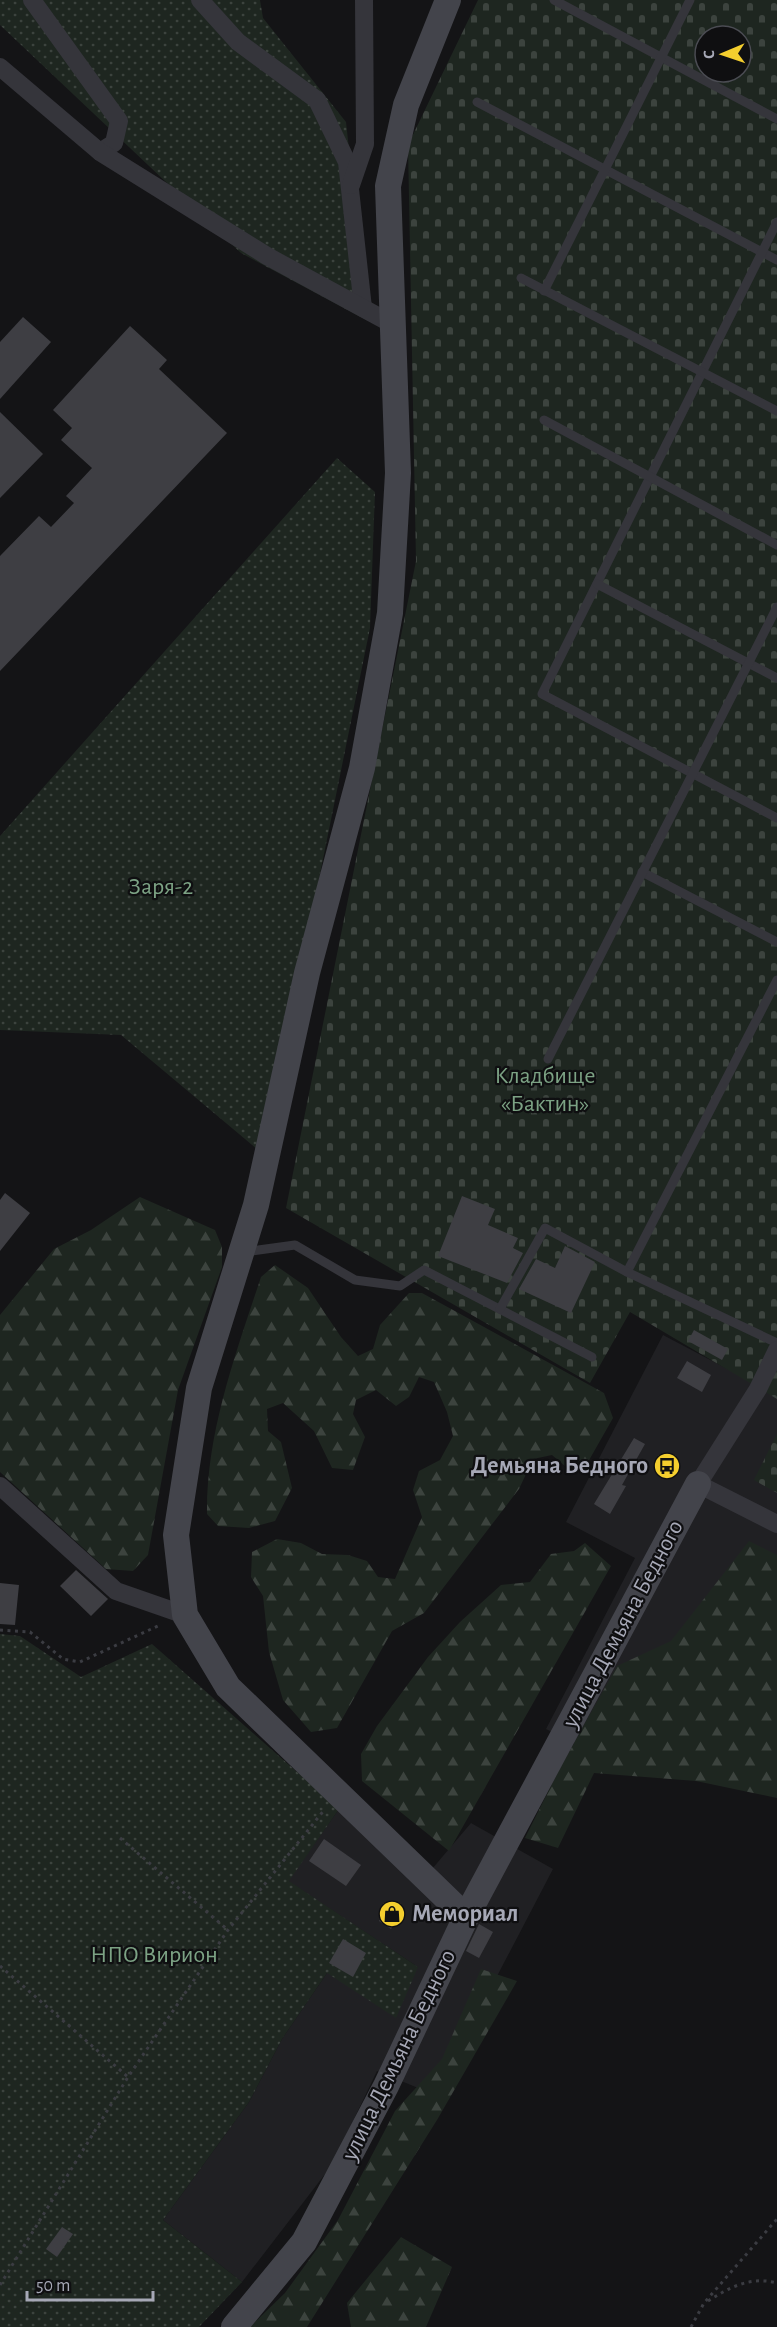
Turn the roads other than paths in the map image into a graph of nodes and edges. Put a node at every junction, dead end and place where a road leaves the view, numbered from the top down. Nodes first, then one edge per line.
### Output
1 (32, 0) edge
2 (200, 0) edge
3 (363, 0) edge
4 (448, 0) edge
5 (554, 0) edge
6 (690, 0) edge
7 (662, 57) junction
8 (0, 67) edge
9 (477, 102) dead end
10 (777, 119) edge
11 (100, 152) junction
12 (605, 170) junction
13 (350, 189) junction
14 (777, 222) edge
15 (762, 252) junction
16 (777, 260) edge
17 (521, 279) dead end
18 (544, 291) junction
19 (363, 308) junction
20 (394, 325) junction
21 (703, 372) junction
22 (777, 411) edge
23 (544, 420) dead end
24 (650, 478) junction
25 (777, 545) edge
26 (597, 584) junction
27 (777, 607) edge
28 (749, 663) junction
29 (777, 678) edge
30 (692, 774) junction
31 (777, 818) edge
32 (642, 872) junction
33 (777, 942) edge
34 (777, 980) edge
35 (548, 1059) dead end
36 (242, 1252) junction
37 (627, 1272) junction
38 (500, 1309) junction
39 (777, 1343) edge
40 (777, 1350) edge
41 (592, 1357) dead end
42 (698, 1484) junction
43 (0, 1486) edge
44 (777, 1524) edge
45 (185, 1615) junction
46 (466, 1917) junction
47 (234, 2327) edge

1 - 11 street
2 - 13 street
3 - 13 street
4 - 20 street
5 - 7 lane
6 - 7 lane
7 - 10 lane
7 - 12 lane
8 - 11 street
9 - 12 lane
11 - 19 street
12 - 15 lane
12 - 18 lane
13 - 19 street
14 - 15 lane
15 - 16 lane
15 - 21 lane
17 - 18 lane
18 - 21 lane
19 - 20 street
20 - 36 street
21 - 22 lane
21 - 24 lane
23 - 24 lane
24 - 25 lane
24 - 26 lane
26 - 28 lane
26 - 30 lane
27 - 28 lane
28 - 29 lane
28 - 30 lane
30 - 31 lane
30 - 32 lane
32 - 33 lane
32 - 35 lane
34 - 37 lane
36 - 38 lane
36 - 45 street
37 - 38 lane
37 - 39 lane
38 - 41 lane
40 - 42 street
42 - 44 street
42 - 46 street, улица Демьяна Бедного
43 - 45 street
45 - 46 street
46 - 47 street, улица Демьяна Бедного

